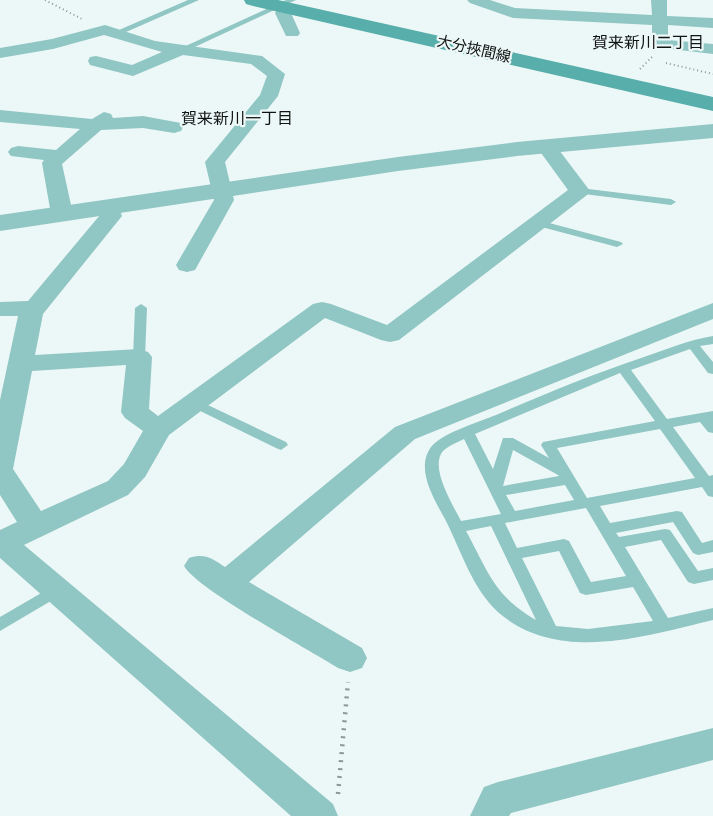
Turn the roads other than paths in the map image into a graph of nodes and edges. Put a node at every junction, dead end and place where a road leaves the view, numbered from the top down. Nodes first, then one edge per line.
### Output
1 (195, 0) edge
2 (253, 0) edge
3 (475, 0) edge
4 (659, 0) edge
5 (285, 4) edge
6 (660, 20) junction
7 (713, 23) edge
8 (123, 30) dead end
9 (292, 33) dead end
10 (713, 49) edge
11 (181, 51) junction
12 (5, 52) edge
13 (96, 61) dead end
14 (26, 65) dead end
15 (707, 102) edge
16 (119, 106) dead end
17 (0, 116) edge
18 (96, 125) junction
19 (174, 127) dead end
20 (713, 131) edge
21 (546, 146) junction
22 (18, 152) dead end
23 (59, 156) junction
24 (222, 190) junction
25 (580, 191) junction
26 (671, 202) dead end
27 (110, 207) junction
28 (62, 214) junction
29 (0, 223) edge
30 (538, 223) junction
31 (617, 244) dead end
32 (187, 265) dead end
33 (34, 308) junction
34 (141, 308) dead end
35 (0, 309) edge
36 (713, 310) edge
37 (713, 340) edge
38 (692, 344) junction
39 (139, 357) junction
40 (20, 364) junction
41 (623, 368) junction
42 (713, 370) edge
43 (195, 403) junction
44 (708, 416) edge
45 (664, 424) junction
46 (158, 429) junction
47 (713, 429) edge
48 (467, 432) junction
49 (281, 445) dead end
50 (0, 469) edge
51 (567, 476) junction
52 (710, 484) edge
53 (496, 489) junction
54 (586, 503) junction
55 (503, 518) junction
56 (457, 527) junction
57 (606, 529) junction
58 (14, 536) edge
59 (615, 543) junction
60 (713, 546) edge
61 (513, 554) junction
62 (200, 566) dead end
63 (713, 574) edge
64 (637, 580) junction
65 (226, 585) junction
66 (56, 591) junction
67 (713, 614) edge
68 (0, 625) edge
69 (664, 625) junction
70 (550, 631) junction
71 (350, 658) road end
72 (706, 752) edge
73 (328, 810) edge
74 (489, 816) edge

1 - 8 lane
2 - 5 main road, 大分挾間線
3 - 6 street
4 - 6 street
5 - 9 street
5 - 11 lane
5 - 15 main road, 大分挾間線
6 - 7 street
6 - 10 street
11 - 12 street
11 - 13 street
11 - 24 street
12 - 14 street
16 - 18 street
17 - 18 street
18 - 19 street
18 - 23 street
20 - 21 street
21 - 24 street
21 - 25 street
22 - 23 street
23 - 28 street
24 - 27 street
24 - 32 street
25 - 26 lane
25 - 30 street
27 - 28 street
27 - 33 street
28 - 29 street
30 - 31 lane
30 - 43 street
33 - 35 street
33 - 40 street
34 - 39 lane
36 - 65 street
37 - 38 lane
38 - 41 lane
38 - 42 lane
39 - 40 street
39 - 46 street
40 - 50 street
41 - 45 lane
41 - 48 lane
43 - 46 street
43 - 49 lane
44 - 45 lane
44 - 47 lane
45 - 51 lane
45 - 52 lane
46 - 58 street
48 - 53 lane
48 - 56 lane
50 - 58 street
51 - 53 lane
51 - 53 lane
51 - 54 lane
52 - 54 lane
53 - 55 lane
54 - 55 lane
54 - 57 lane
55 - 56 lane
55 - 61 lane
56 - 70 lane
57 - 59 lane
57 - 60 lane
58 - 66 street
59 - 63 lane
59 - 64 lane
61 - 64 lane
61 - 70 lane
62 - 65 street
64 - 69 lane
65 - 71 street
66 - 68 lane
66 - 73 street
67 - 69 lane
69 - 70 lane
72 - 74 street

